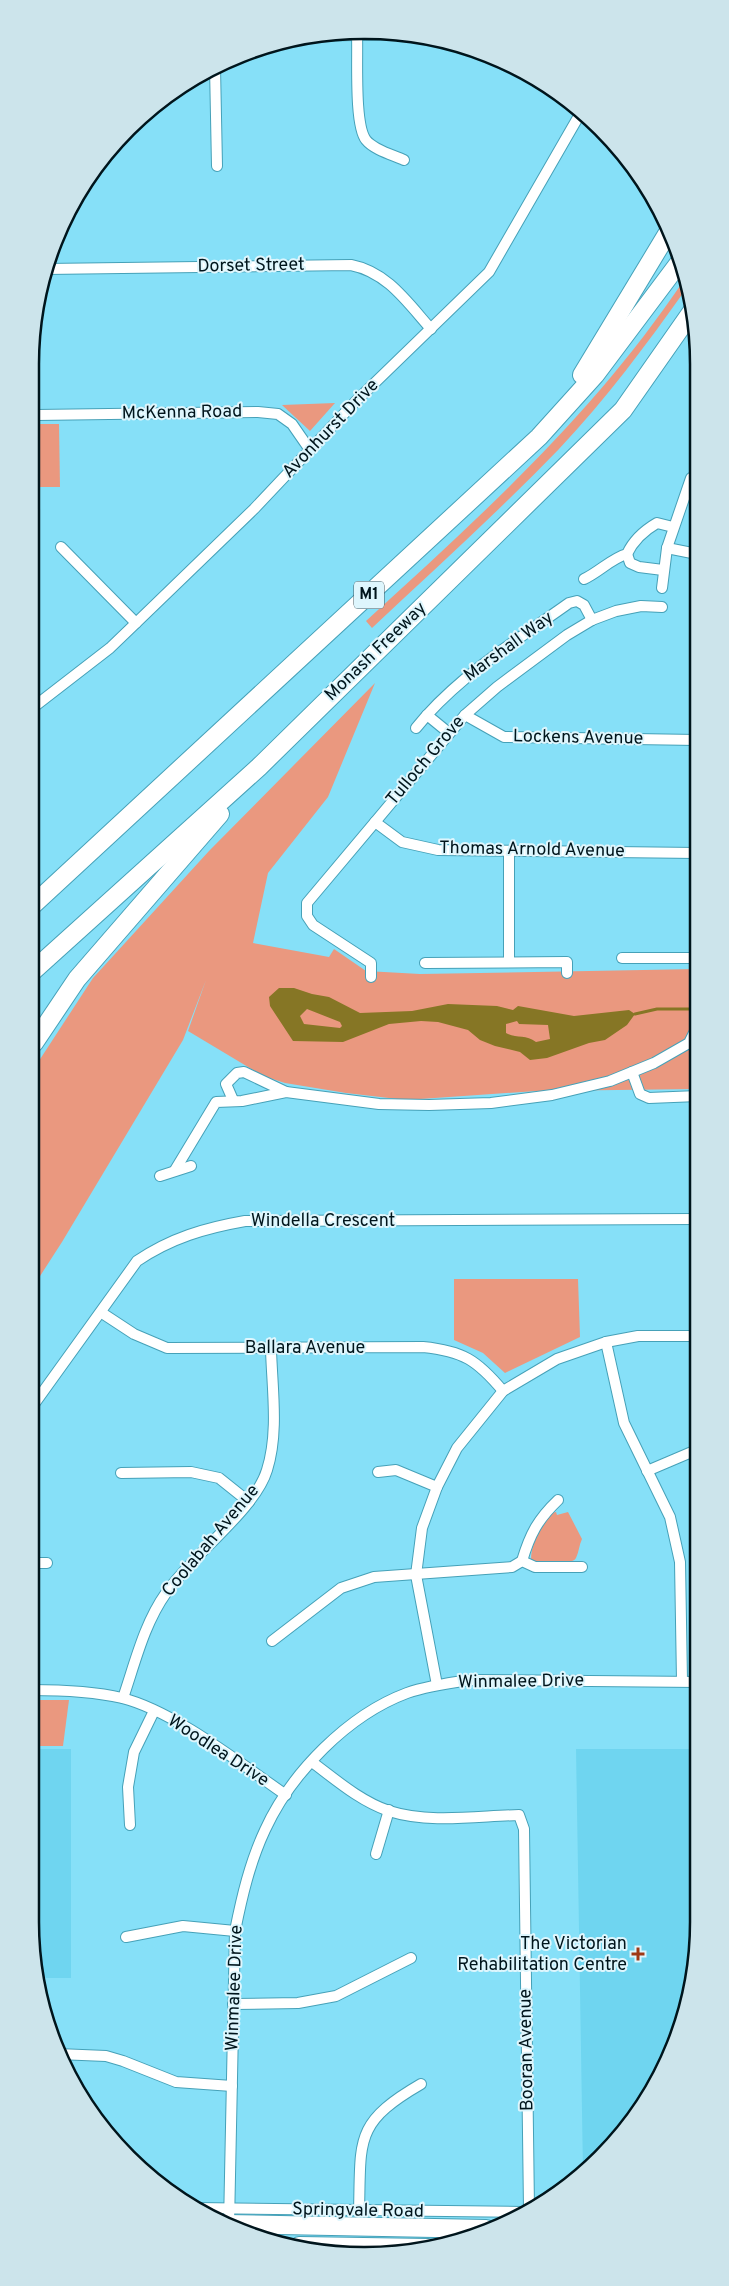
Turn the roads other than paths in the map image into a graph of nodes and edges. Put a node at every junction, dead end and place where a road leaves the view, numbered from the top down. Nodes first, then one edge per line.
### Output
1 (357, 39) edge
2 (215, 75) edge
3 (577, 119) edge
4 (404, 160) dead end
5 (217, 166) dead end
6 (664, 239) edge
7 (675, 267) edge
8 (53, 269) edge
9 (687, 319) edge
10 (431, 328) junction
11 (689, 337) edge
12 (623, 410) junction
13 (39, 415) edge
14 (540, 437) junction
15 (310, 450) junction
16 (690, 481) edge
17 (673, 527) junction
18 (61, 547) dead end
19 (667, 548) junction
20 (690, 553) edge
21 (628, 554) junction
22 (663, 570) junction
23 (584, 580) dead end
24 (662, 588) dead end
25 (662, 607) dead end
26 (592, 620) junction
27 (136, 623) junction
28 (39, 703) edge
29 (464, 714) junction
30 (427, 715) junction
31 (416, 728) dead end
32 (449, 733) junction
33 (690, 740) edge
34 (259, 768) junction
35 (375, 822) junction
36 (509, 851) junction
37 (690, 853) edge
38 (39, 899) edge
39 (622, 958) dead end
40 (690, 958) edge
41 (509, 961) junction
42 (425, 962) dead end
43 (39, 966) edge
44 (567, 972) dead end
45 (371, 977) dead end
46 (39, 1035) edge
47 (690, 1048) edge
48 (632, 1072) junction
49 (226, 1084) junction
50 (286, 1092) junction
51 (690, 1096) edge
52 (233, 1100) junction
53 (216, 1102) junction
54 (191, 1166) dead end
55 (175, 1170) junction
56 (160, 1176) dead end
57 (690, 1219) edge
58 (102, 1312) junction
59 (690, 1336) edge
60 (606, 1342) junction
61 (271, 1349) junction
62 (503, 1391) junction
63 (39, 1398) edge
64 (690, 1453) edge
65 (647, 1471) junction
66 (378, 1472) dead end
67 (121, 1473) dead end
68 (437, 1487) junction
69 (558, 1500) dead end
70 (249, 1502) junction
71 (522, 1560) junction
72 (39, 1563) edge
73 (47, 1563) dead end
74 (582, 1567) dead end
75 (416, 1575) junction
76 (272, 1641) dead end
77 (682, 1681) junction
78 (690, 1681) edge
79 (437, 1685) junction
80 (39, 1690) edge
81 (123, 1698) junction
82 (154, 1711) junction
83 (312, 1762) junction
84 (286, 1795) junction
85 (388, 1810) junction
86 (130, 1824) dead end
87 (376, 1854) dead end
88 (235, 1931) junction
89 (126, 1937) dead end
90 (411, 1958) dead end
91 (233, 2004) junction
92 (67, 2054) edge
93 (421, 2084) dead end
94 (232, 2086) junction
95 (529, 2203) edge
96 (359, 2211) junction
97 (513, 2212) edge
98 (228, 2217) edge
99 (236, 2220) edge
100 (238, 2221) edge
101 (473, 2229) edge
102 (341, 2247) edge
103 (364, 2247) edge

1 - 4 street
2 - 5 street
3 - 10 street, Avonhurst Drive
6 - 14 highway
7 - 14 highway, M1
8 - 10 street, Dorset Street
9 - 12 highway, Monash Freeway / M1
10 - 15 street, Avonhurst Drive
11 - 12 highway
12 - 34 highway, Monash Freeway / M1
13 - 15 street, McKenna Road
14 - 38 highway, M1
15 - 27 street, Avonhurst Drive
16 - 17 street
17 - 19 street
17 - 21 street
18 - 27 street
19 - 20 street
19 - 22 street
21 - 22 street
21 - 23 street
22 - 24 street
25 - 26 street, Tulloch Grove
26 - 29 street, Tulloch Grove
26 - 30 street, Marshall Way
27 - 28 street, Avonhurst Drive
29 - 32 street, Tulloch Grove
29 - 33 street, Lockens Avenue
30 - 31 street, Marshall Way
30 - 32 street
32 - 35 street, Tulloch Grove
34 - 43 highway, Monash Freeway / M1
34 - 46 highway
35 - 36 street, Thomas Arnold Avenue
35 - 45 street, Tulloch Grove
36 - 37 street, Thomas Arnold Avenue
36 - 41 street
39 - 40 street
41 - 42 street
41 - 44 street
47 - 48 street
48 - 50 street
48 - 51 street
49 - 50 street
49 - 52 street
49 - 53 street
50 - 52 street
52 - 53 street
53 - 55 street
54 - 55 street
55 - 56 street
57 - 58 street, Windella Crescent
58 - 61 street, Ballara Avenue
58 - 63 street, Windella Crescent
59 - 60 street
60 - 62 street
60 - 65 street
61 - 62 street, Ballara Avenue
61 - 70 street, Coolabah Avenue
62 - 68 street
64 - 65 street
65 - 77 street
66 - 68 street
67 - 70 street
68 - 75 street
69 - 71 street
70 - 81 street, Coolabah Avenue
71 - 74 street
71 - 75 street
72 - 73 street
75 - 76 street
75 - 79 street
77 - 78 street, Winmalee Drive
77 - 79 street, Winmalee Drive
79 - 83 street, Winmalee Drive
80 - 81 street, Woodlea Drive
81 - 82 street, Woodlea Drive
82 - 84 street, Woodlea Drive
82 - 86 street
83 - 84 street, Winmalee Drive
83 - 85 street, Booran Avenue
84 - 88 street, Winmalee Drive
85 - 87 street
85 - 95 street, Booran Avenue
88 - 89 street
88 - 91 street, Winmalee Drive
90 - 91 street
91 - 94 street, Winmalee Drive
92 - 94 street
93 - 96 street
94 - 98 street, Winmalee Drive
96 - 97 street, Springvale Road
96 - 99 street, Springvale Road
100 - 101 highway, Springvale Road
102 - 103 highway, Springvale Road

